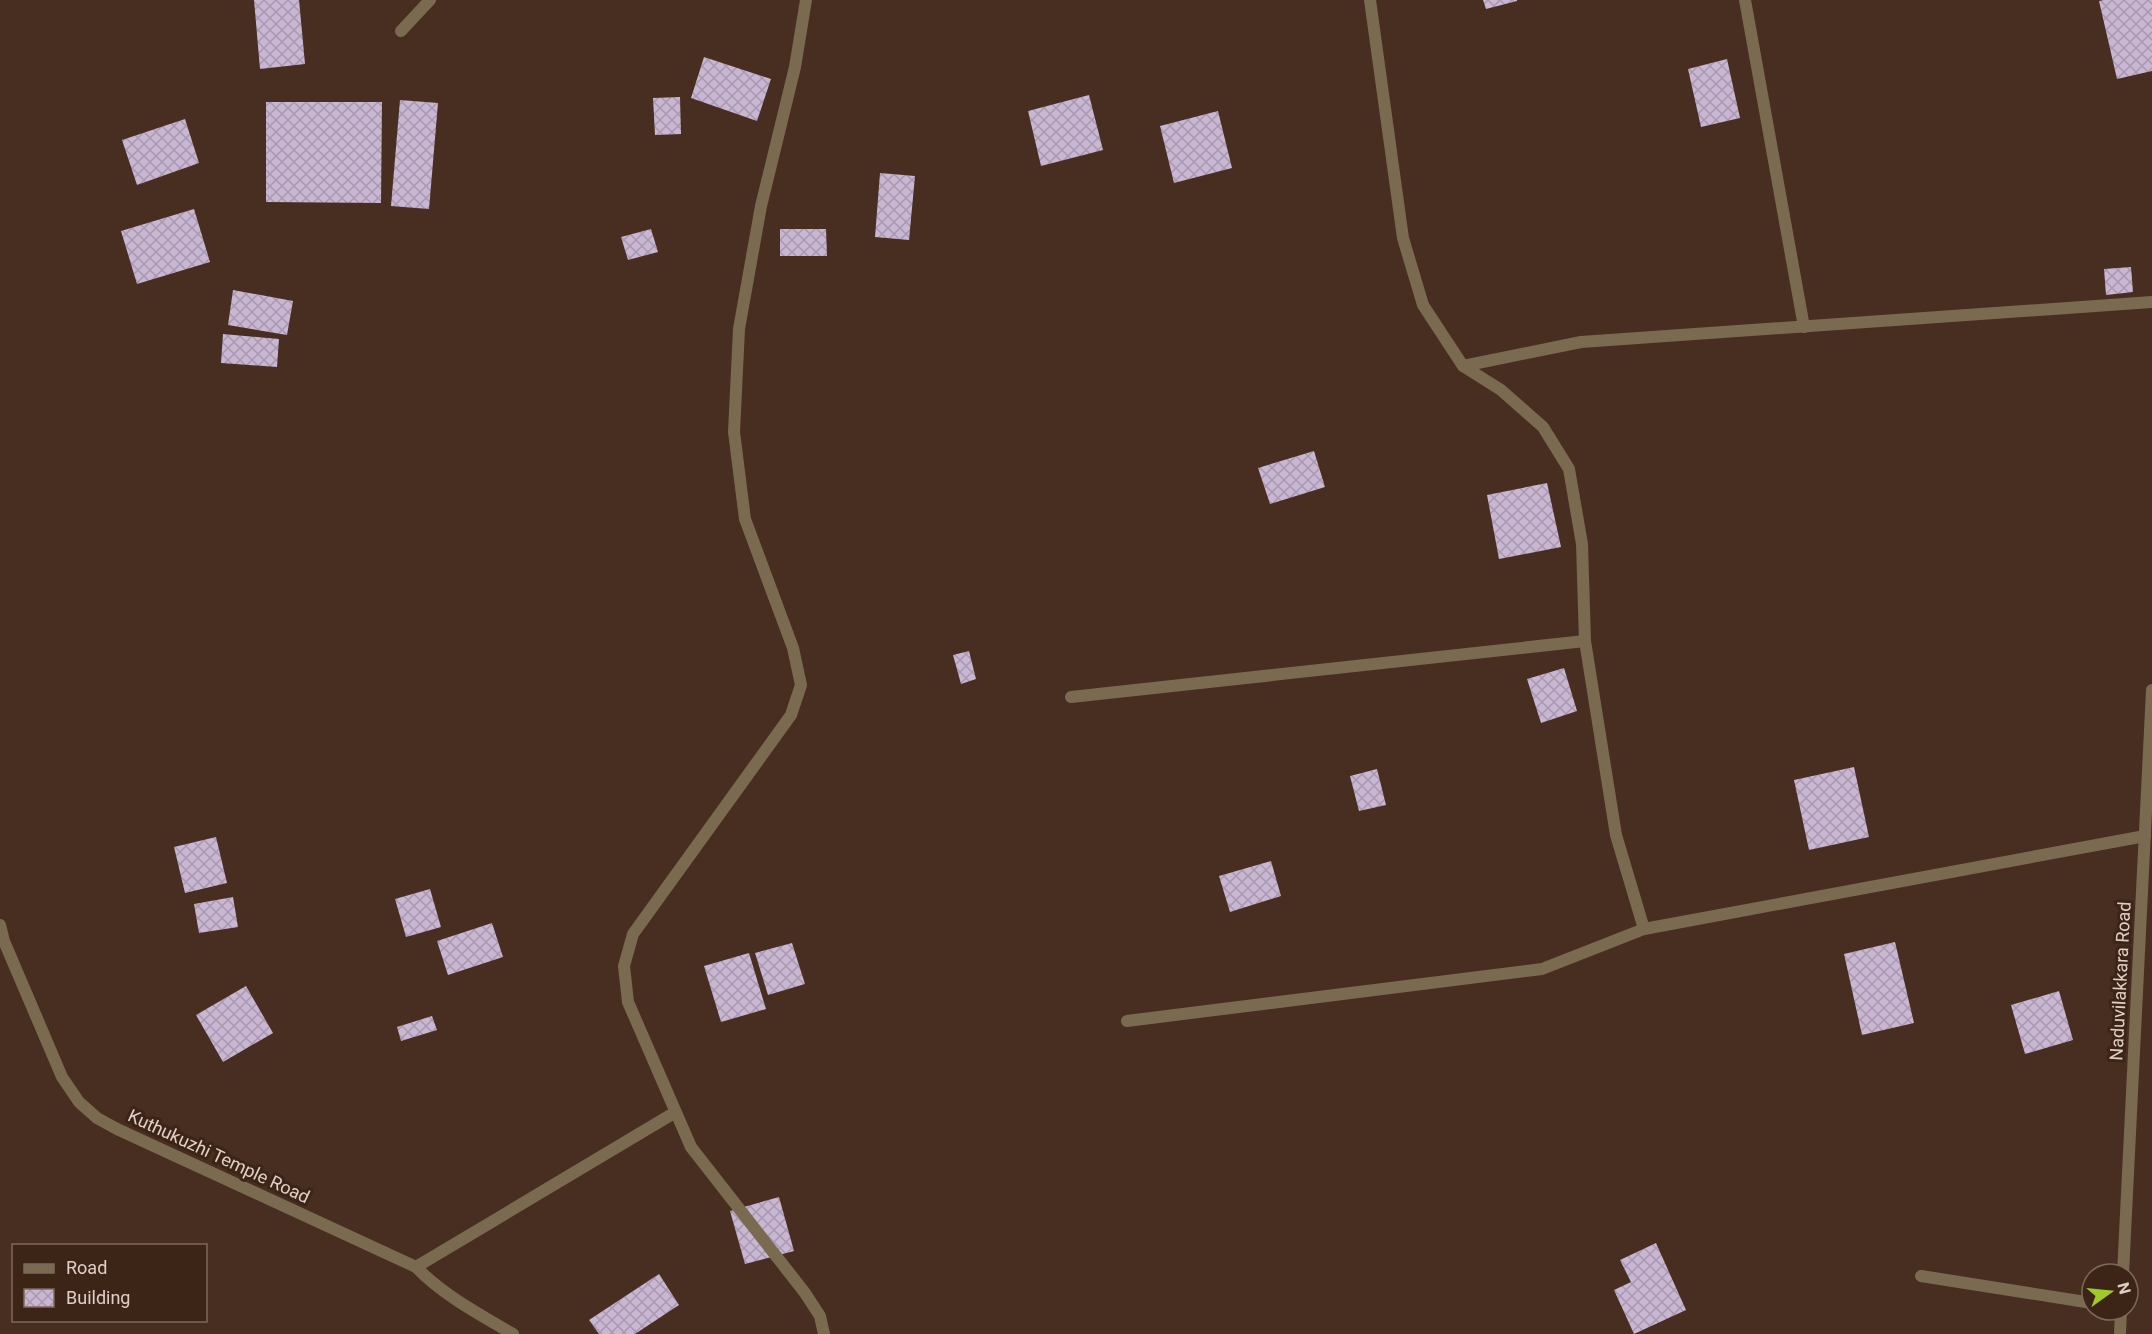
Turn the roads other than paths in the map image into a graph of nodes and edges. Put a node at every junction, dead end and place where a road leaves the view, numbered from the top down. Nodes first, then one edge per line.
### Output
1 (430, 0) edge
2 (806, 0) edge
3 (1370, 0) edge
4 (1745, 0) edge
5 (401, 30) dead end
6 (2152, 302) edge
7 (1804, 327) junction
8 (1463, 366) junction
9 (1585, 640) junction
10 (2152, 690) edge
11 (1071, 697) dead end
12 (2145, 836) junction
13 (0, 925) edge
14 (1644, 929) junction
15 (1127, 1021) dead end
16 (674, 1113) junction
17 (2124, 1262) edge
18 (416, 1267) junction
19 (1921, 1276) dead end
20 (2080, 1301) edge
21 (513, 1334) edge
22 (825, 1334) edge

1 - 5 street
2 - 16 street
3 - 8 street
4 - 7 street
6 - 7 street
7 - 8 street
8 - 9 street
9 - 11 street
9 - 14 street
10 - 12 street, Naduvilakkara Road
12 - 14 street
12 - 17 street, Naduvilakkara Road
13 - 18 street, Kuthukuzhi Temple Road
14 - 15 street
16 - 18 street
16 - 22 street
18 - 21 street, Kuthukuzhi Temple Road
19 - 20 street

